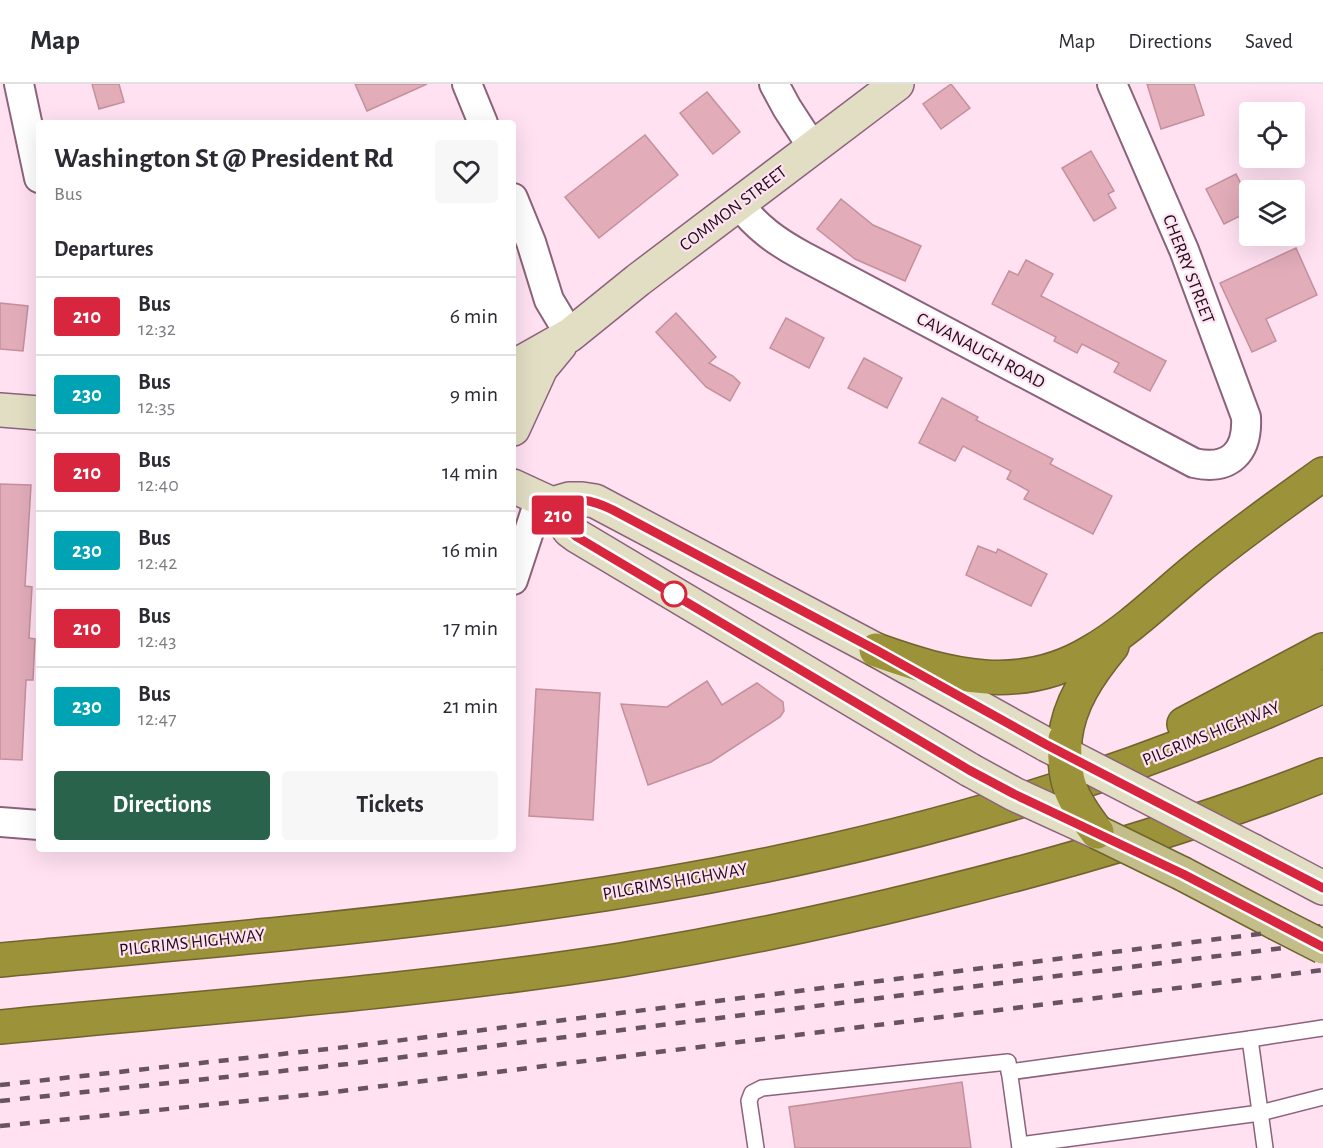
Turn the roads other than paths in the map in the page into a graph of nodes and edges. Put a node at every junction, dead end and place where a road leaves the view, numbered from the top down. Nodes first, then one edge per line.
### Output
1 (19, 84) edge
2 (467, 84) edge
3 (774, 84) edge
4 (897, 84) edge
5 (1112, 84) edge
6 (482, 120) edge
7 (813, 148) junction
8 (36, 164) edge
9 (739, 204) junction
10 (516, 205) edge
11 (570, 334) junction
12 (516, 365) edge
13 (0, 410) edge
14 (36, 413) edge
15 (516, 422) edge
16 (1236, 456) joint
17 (1323, 474) edge
18 (535, 496) edge
19 (516, 569) edge
20 (1136, 621) junction
21 (876, 650) junction
22 (1323, 650) edge
23 (1323, 686) edge
24 (1059, 746) junction
25 (1323, 774) edge
26 (1038, 795) junction
27 (0, 822) edge
28 (36, 825) edge
29 (1097, 832) junction
30 (1323, 888) edge
31 (1323, 947) edge
32 (0, 960) edge
33 (0, 1027) edge
34 (1323, 1028) edge
35 (1250, 1040) junction
36 (1009, 1072) junction
37 (1323, 1097) edge
38 (1260, 1113) junction
39 (1020, 1146) edge
40 (756, 1148) edge
41 (1265, 1148) edge

1 - 8 street
2 - 6 street
3 - 7 street
4 - 7 main road, COMMON STREET
5 - 16 street, CHERRY STREET
7 - 9 main road, COMMON STREET
9 - 11 main road, COMMON STREET
9 - 16 street, CAVANAUGH ROAD
10 - 11 street
11 - 12 main road, COMMON STREET
11 - 15 main road, COMMON STREET
13 - 14 main road
17 - 20 highway
18 - 19 street
18 - 21 main road
18 - 29 main road, bridge
20 - 21 highway
20 - 24 highway
21 - 24 main road
22 - 26 highway
23 - 26 highway, PILGRIMS HIGHWAY
24 - 29 highway, bridge
24 - 30 main road, bridge
25 - 33 highway
26 - 32 highway, PILGRIMS HIGHWAY
27 - 28 street
29 - 31 main road, bridge
34 - 35 lane
35 - 36 lane
35 - 38 lane
36 - 39 lane
36 - 40 lane
37 - 38 lane
38 - 39 lane
38 - 41 lane

